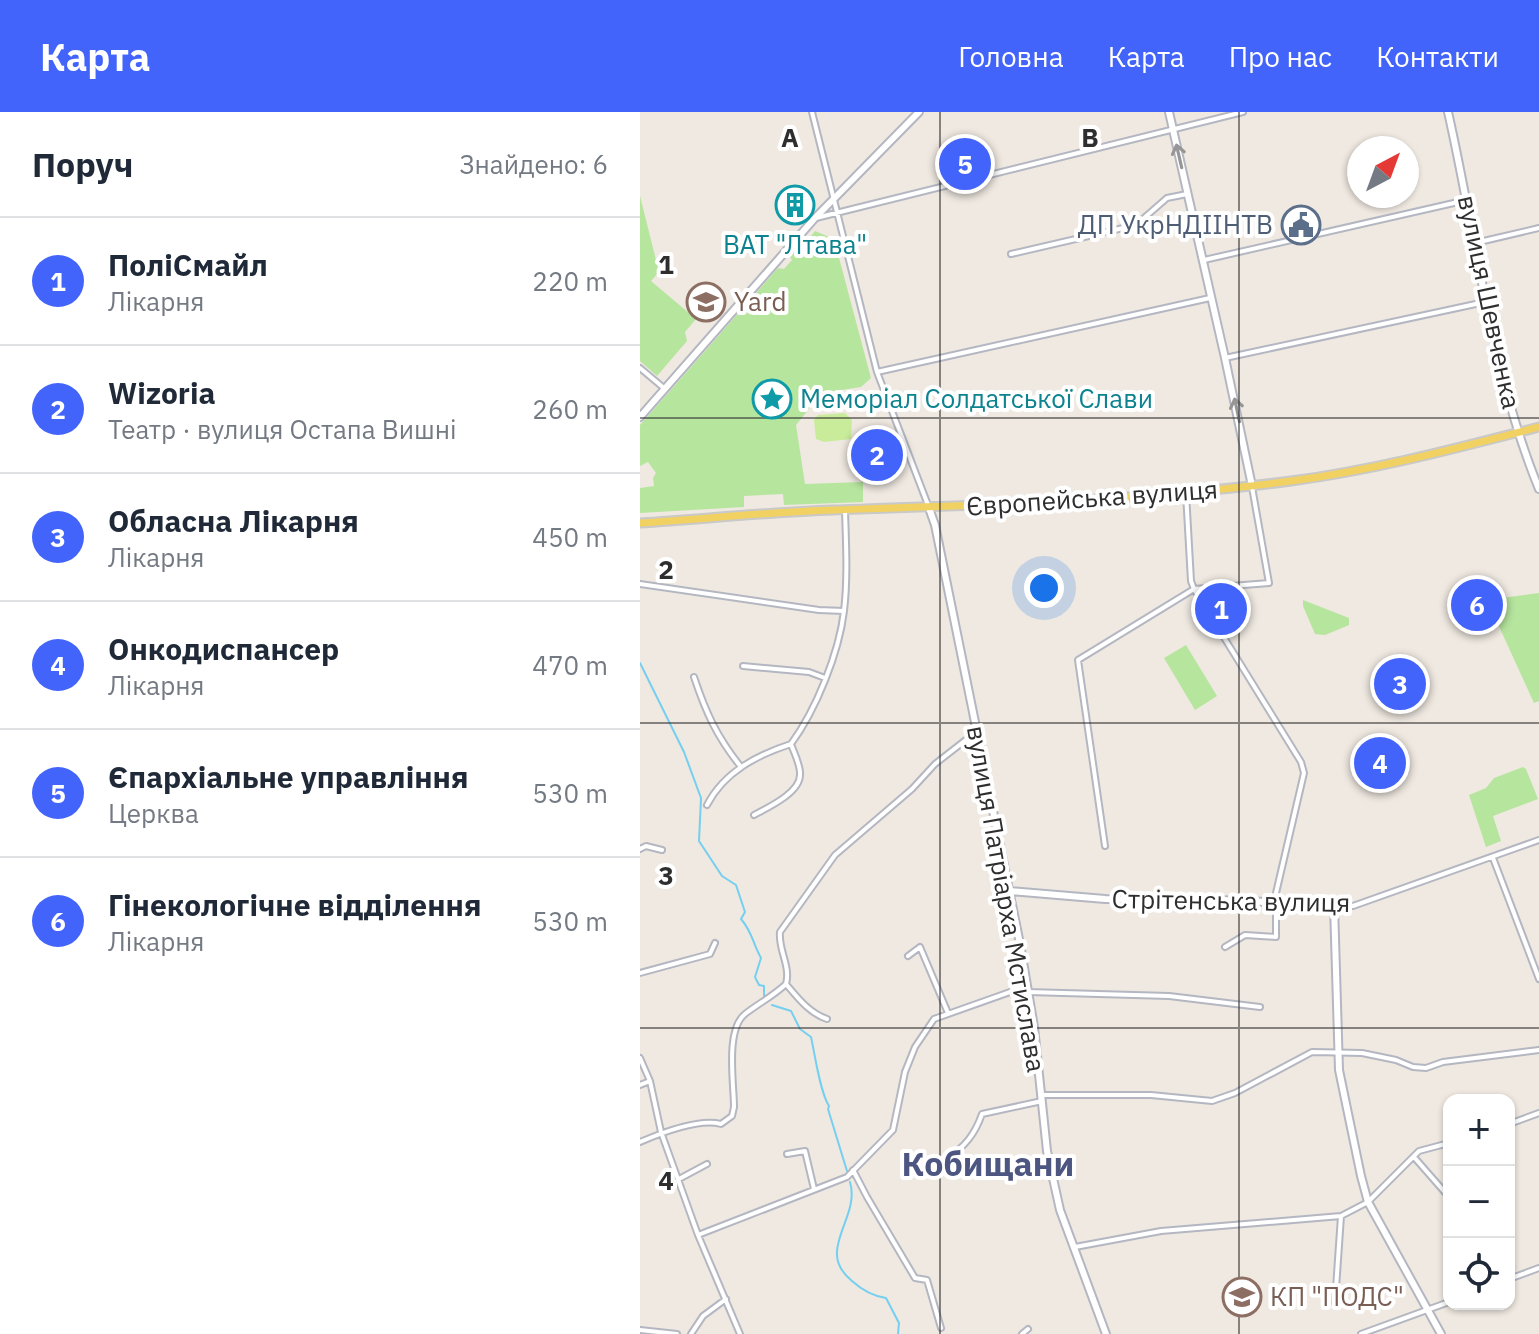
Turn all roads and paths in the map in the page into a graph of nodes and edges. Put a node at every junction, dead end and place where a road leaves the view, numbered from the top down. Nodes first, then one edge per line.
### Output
1 (812, 112) edge
2 (919, 112) edge
3 (1169, 112) edge
4 (1243, 112) edge
5 (1448, 112) edge
6 (1173, 130) junction
7 (1187, 194) junction
8 (834, 200) junction
9 (1467, 200) junction
10 (837, 213) junction
11 (814, 219) junction
12 (1539, 228) edge
13 (1475, 243) junction
14 (1011, 254) dead end
15 (1201, 260) junction
16 (1210, 298) junction
17 (1487, 302) junction
18 (1225, 358) junction
19 (640, 368) edge
20 (877, 372) junction
21 (665, 389) junction
22 (640, 417) edge
23 (1539, 427) edge
24 (1518, 433) junction
25 (1252, 486) junction
26 (1539, 489) edge
27 (1186, 493) junction
28 (929, 508) junction
29 (845, 510) junction
30 (640, 523) edge
31 (640, 584) edge
32 (1194, 589) junction
33 (844, 611) junction
34 (743, 666) dead end
35 (694, 677) dead end
36 (825, 678) junction
37 (976, 732) junction
38 (791, 744) junction
39 (741, 767) junction
40 (707, 805) dead end
41 (754, 815) dead end
42 (1539, 840) edge
43 (1105, 846) dead end
44 (640, 849) edge
45 (662, 850) dead end
46 (1493, 858) junction
47 (1009, 891) junction
48 (1276, 902) junction
49 (1334, 905) junction
50 (715, 943) dead end
51 (1225, 947) dead end
52 (908, 956) dead end
53 (640, 973) edge
54 (1539, 979) edge
55 (786, 984) junction
56 (1028, 989) junction
57 (1260, 1007) dead end
58 (948, 1013) junction
59 (827, 1019) dead end
60 (1539, 1050) edge
61 (1339, 1053) junction
62 (640, 1058) edge
63 (650, 1081) junction
64 (640, 1085) edge
65 (1042, 1098) junction
66 (1539, 1113) edge
67 (1515, 1122) edge
68 (661, 1132) junction
69 (640, 1142) edge
70 (1443, 1145) edge
71 (787, 1154) dead end
72 (1414, 1157) junction
73 (947, 1158) dead end
74 (707, 1164) dead end
75 (853, 1170) junction
76 (679, 1179) junction
77 (815, 1189) junction
78 (1443, 1190) edge
79 (1368, 1202) junction
80 (1341, 1216) junction
81 (698, 1235) junction
82 (1074, 1248) junction
83 (1539, 1268) edge
84 (1515, 1277) edge
85 (726, 1299) junction
86 (1335, 1303) dead end
87 (1443, 1304) edge
88 (1428, 1310) junction
89 (941, 1328) dead end
90 (1028, 1329) dead end
91 (640, 1330) edge
92 (677, 1334) edge
93 (691, 1334) edge
94 (740, 1334) edge
95 (1022, 1334) edge
96 (1106, 1334) edge
97 (1361, 1334) edge
98 (1441, 1334) edge

1 - 8 street
2 - 8 main road
3 - 6 main road
4 - 6 street
5 - 9 main road, вулиця Шевченка
7 -> 6 main road
6 - 10 street
7 - 14 street
7 - 15 main road
8 - 10 street
8 - 11 main road
9 - 13 main road, вулиця Шевченка
9 - 15 street
10 - 11 street
10 - 20 street
11 - 21 main road
12 - 13 street
13 - 17 main road, вулиця Шевченка
15 - 16 main road
16 - 18 main road
16 - 20 street
17 - 18 street
17 - 24 main road, вулиця Шевченка
25 -> 18 main road
19 - 21 street
20 - 28 street
21 - 22 main road
23 - 24 main road, Європейська вулиця
24 - 25 main road, Європейська вулиця
24 - 26 main road, вулиця Шевченка
25 - 27 main road, Європейська вулиця
25 - 32 street
27 - 28 main road, Європейська вулиця
27 - 32 street
28 - 29 main road, Європейська вулиця
28 - 37 main road, вулиця Патріарха Мстислава
29 - 30 main road, Європейська вулиця
29 - 33 street
31 - 33 street
32 - 43 street
32 - 48 street
33 - 36 street
34 - 36 street
35 - 39 street
36 - 38 street
37 - 47 main road, вулиця Патріарха Мстислава
37 - 55 street
38 - 39 street
38 - 41 street
39 - 40 street
42 - 46 street, Стрітенська вулиця
44 - 45 street
46 - 49 street, Стрітенська вулиця
46 - 54 street
47 - 48 main road, Стрітенська вулиця
47 - 56 main road, вулиця Патріарха Мстислава
48 - 49 main road, Стрітенська вулиця
48 - 51 street
49 - 61 main road
50 - 53 street
52 - 58 street
55 - 59 street
55 - 68 street
56 - 57 street
56 - 58 street
56 - 65 main road, вулиця Патріарха Мстислава
58 - 75 street
60 - 61 street
61 - 65 street
61 - 79 main road
62 - 63 street
63 - 64 street
63 - 68 street
65 - 73 street
65 - 82 main road, вулиця Патріарха Мстислава
66 - 67 street
68 - 69 street
68 - 76 street
70 - 72 street
71 - 77 street
72 - 78 street
72 - 79 street
74 - 76 street
75 - 77 street
75 - 89 street
76 - 81 street
77 - 81 street
79 - 80 street
79 - 88 main road
80 - 82 street
80 - 86 street
81 - 85 street
82 - 96 main road, вулиця Патріарха Мстислава
83 - 84 street
85 - 93 street
85 - 94 street
87 - 88 street
88 - 97 street
88 - 98 main road
90 - 95 street
91 - 92 street

